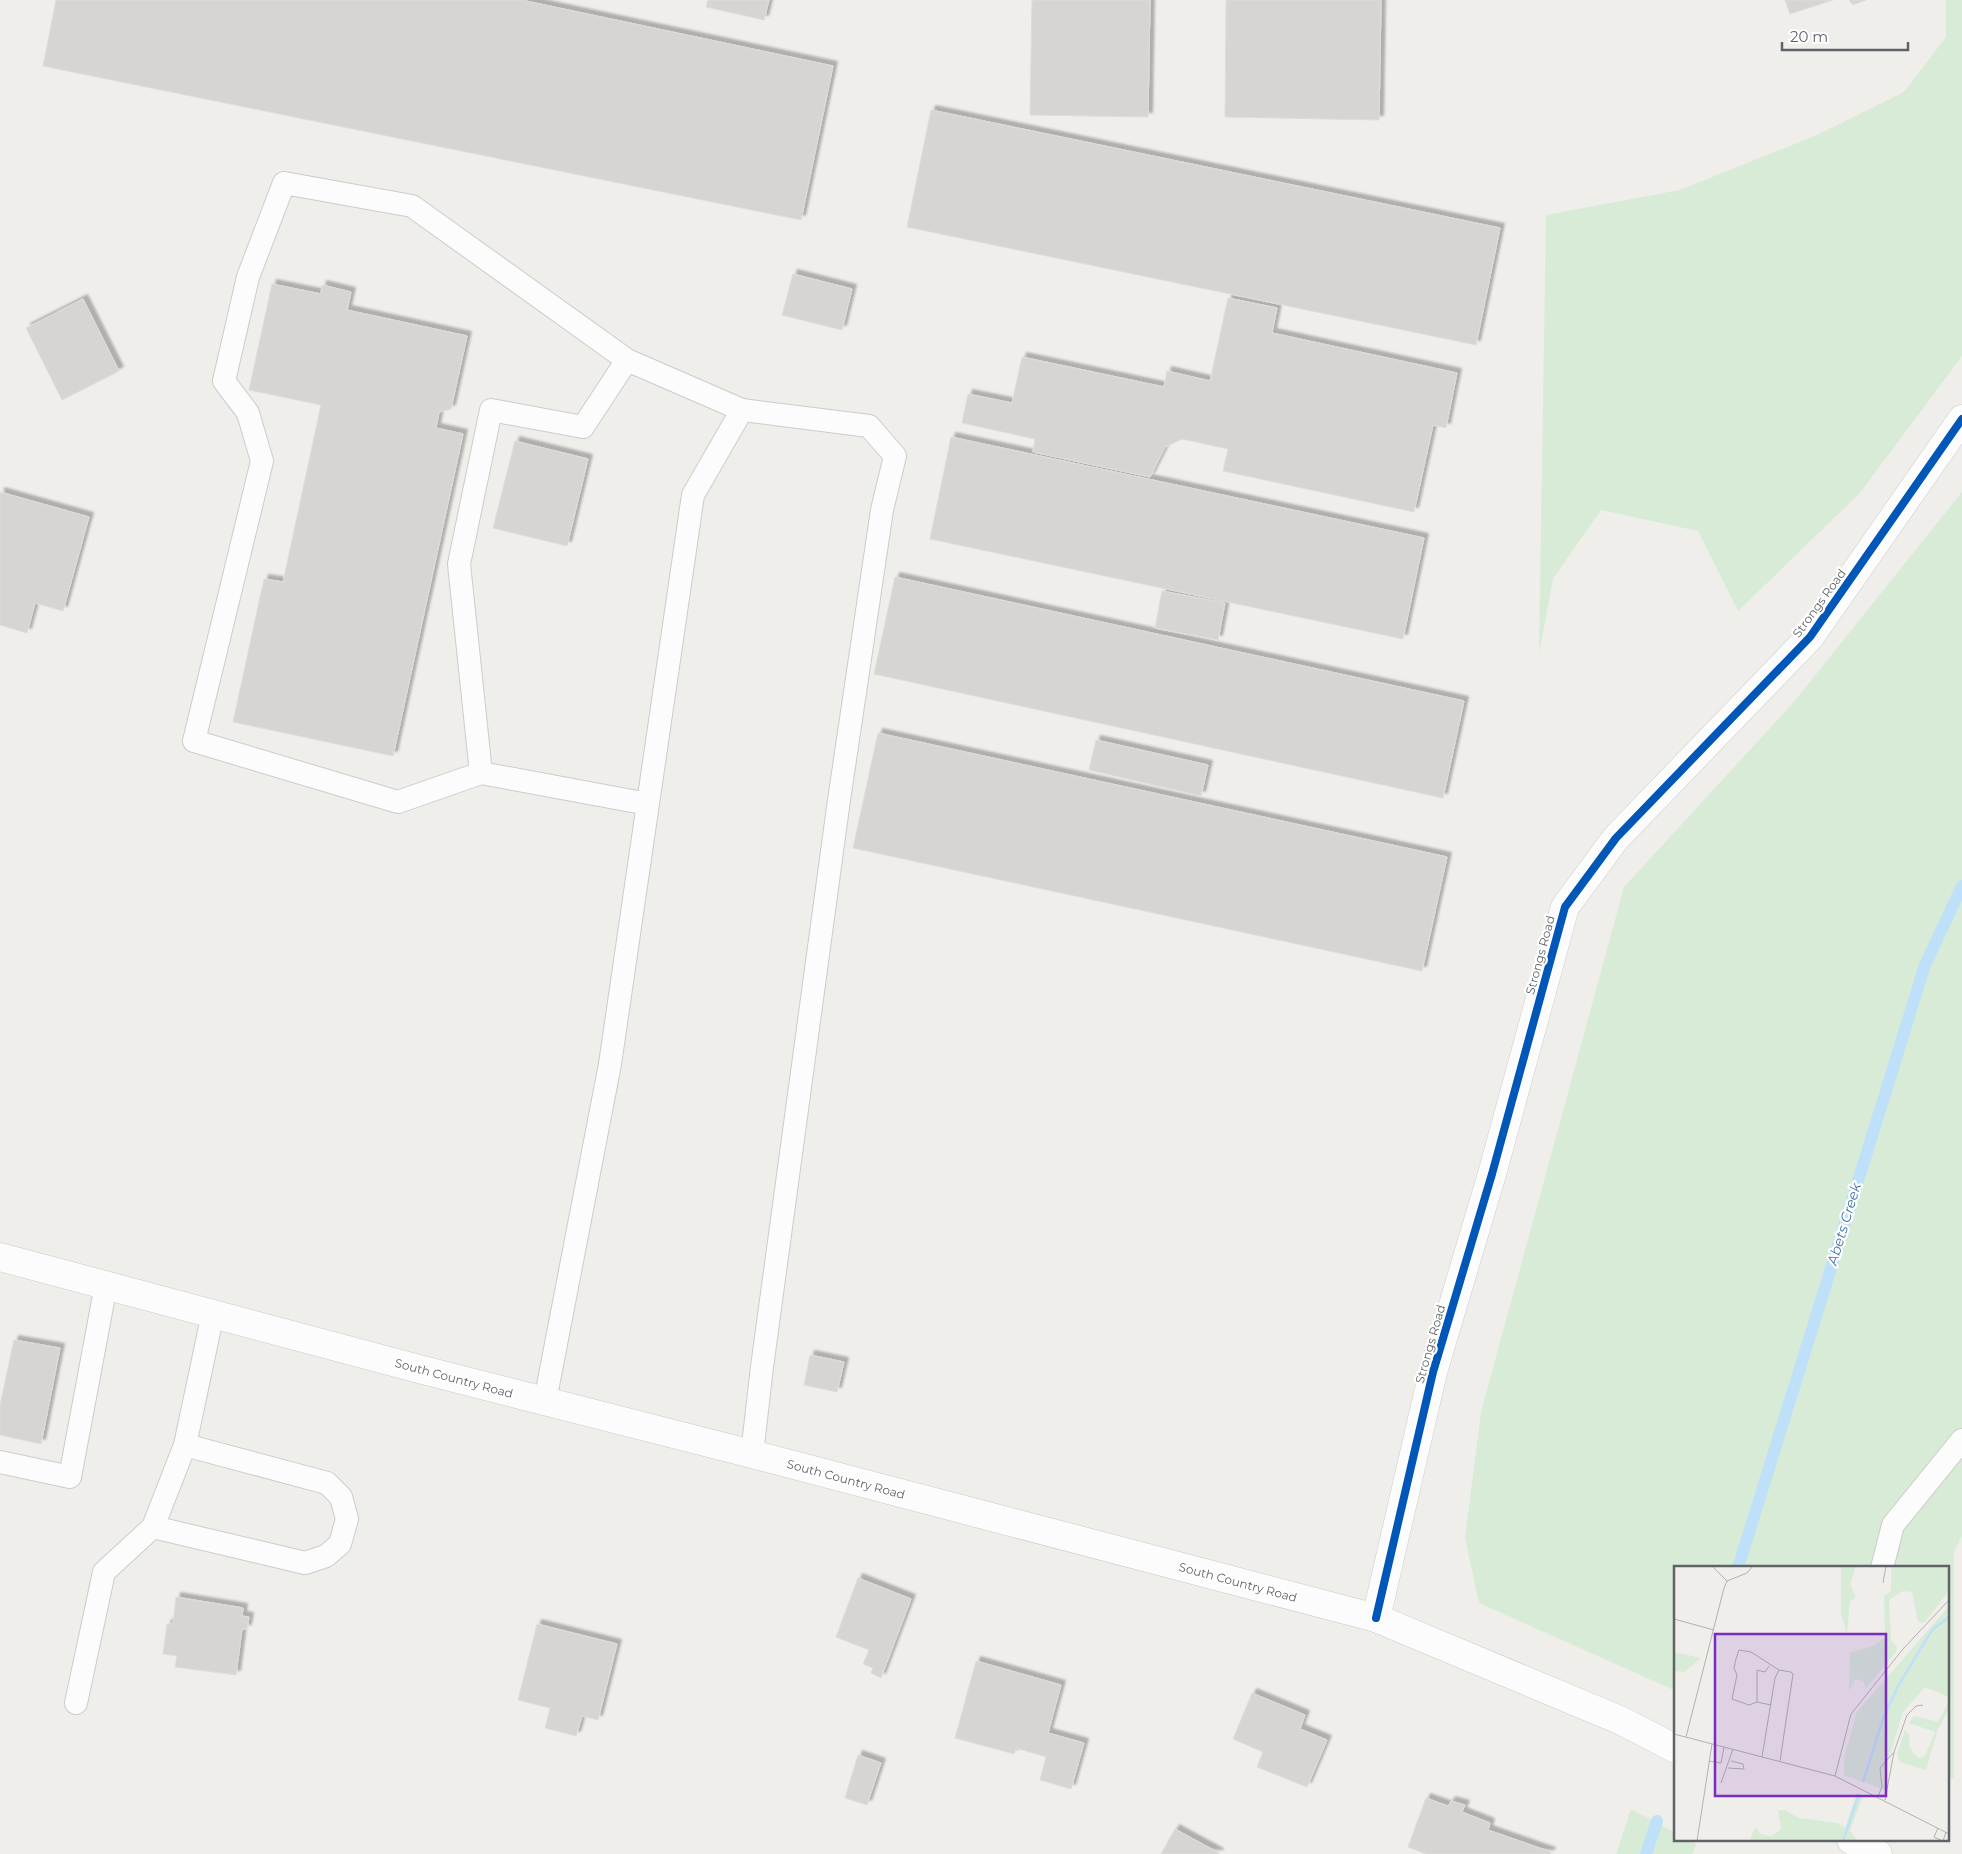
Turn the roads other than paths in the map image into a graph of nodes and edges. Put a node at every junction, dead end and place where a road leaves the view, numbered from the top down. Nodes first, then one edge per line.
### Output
1 (627, 360) junction
2 (742, 410) junction
3 (1962, 419) edge
4 (481, 773) junction
5 (648, 804) junction
6 (0, 1257) edge
7 (106, 1285) junction
8 (213, 1313) junction
9 (545, 1402) junction
10 (1962, 1440) edge
11 (184, 1445) junction
12 (752, 1454) junction
13 (0, 1462) edge
14 (153, 1527) junction
15 (1883, 1566) edge
16 (1376, 1618) junction
17 (76, 1703) dead end
18 (1674, 1748) edge

1 - 2 lane
1 - 4 lane
1 - 4 lane
2 - 5 lane
2 - 12 lane
3 - 16 main road, Strongs Road
4 - 5 lane
5 - 9 lane
6 - 7 main road, South Country Road
7 - 8 main road, South Country Road
7 - 13 lane
8 - 9 main road, South Country Road
8 - 11 lane
9 - 12 main road, South Country Road
10 - 15 lane
11 - 14 lane
11 - 14 lane
12 - 16 main road, South Country Road
14 - 17 lane
16 - 18 main road, South Country Road

